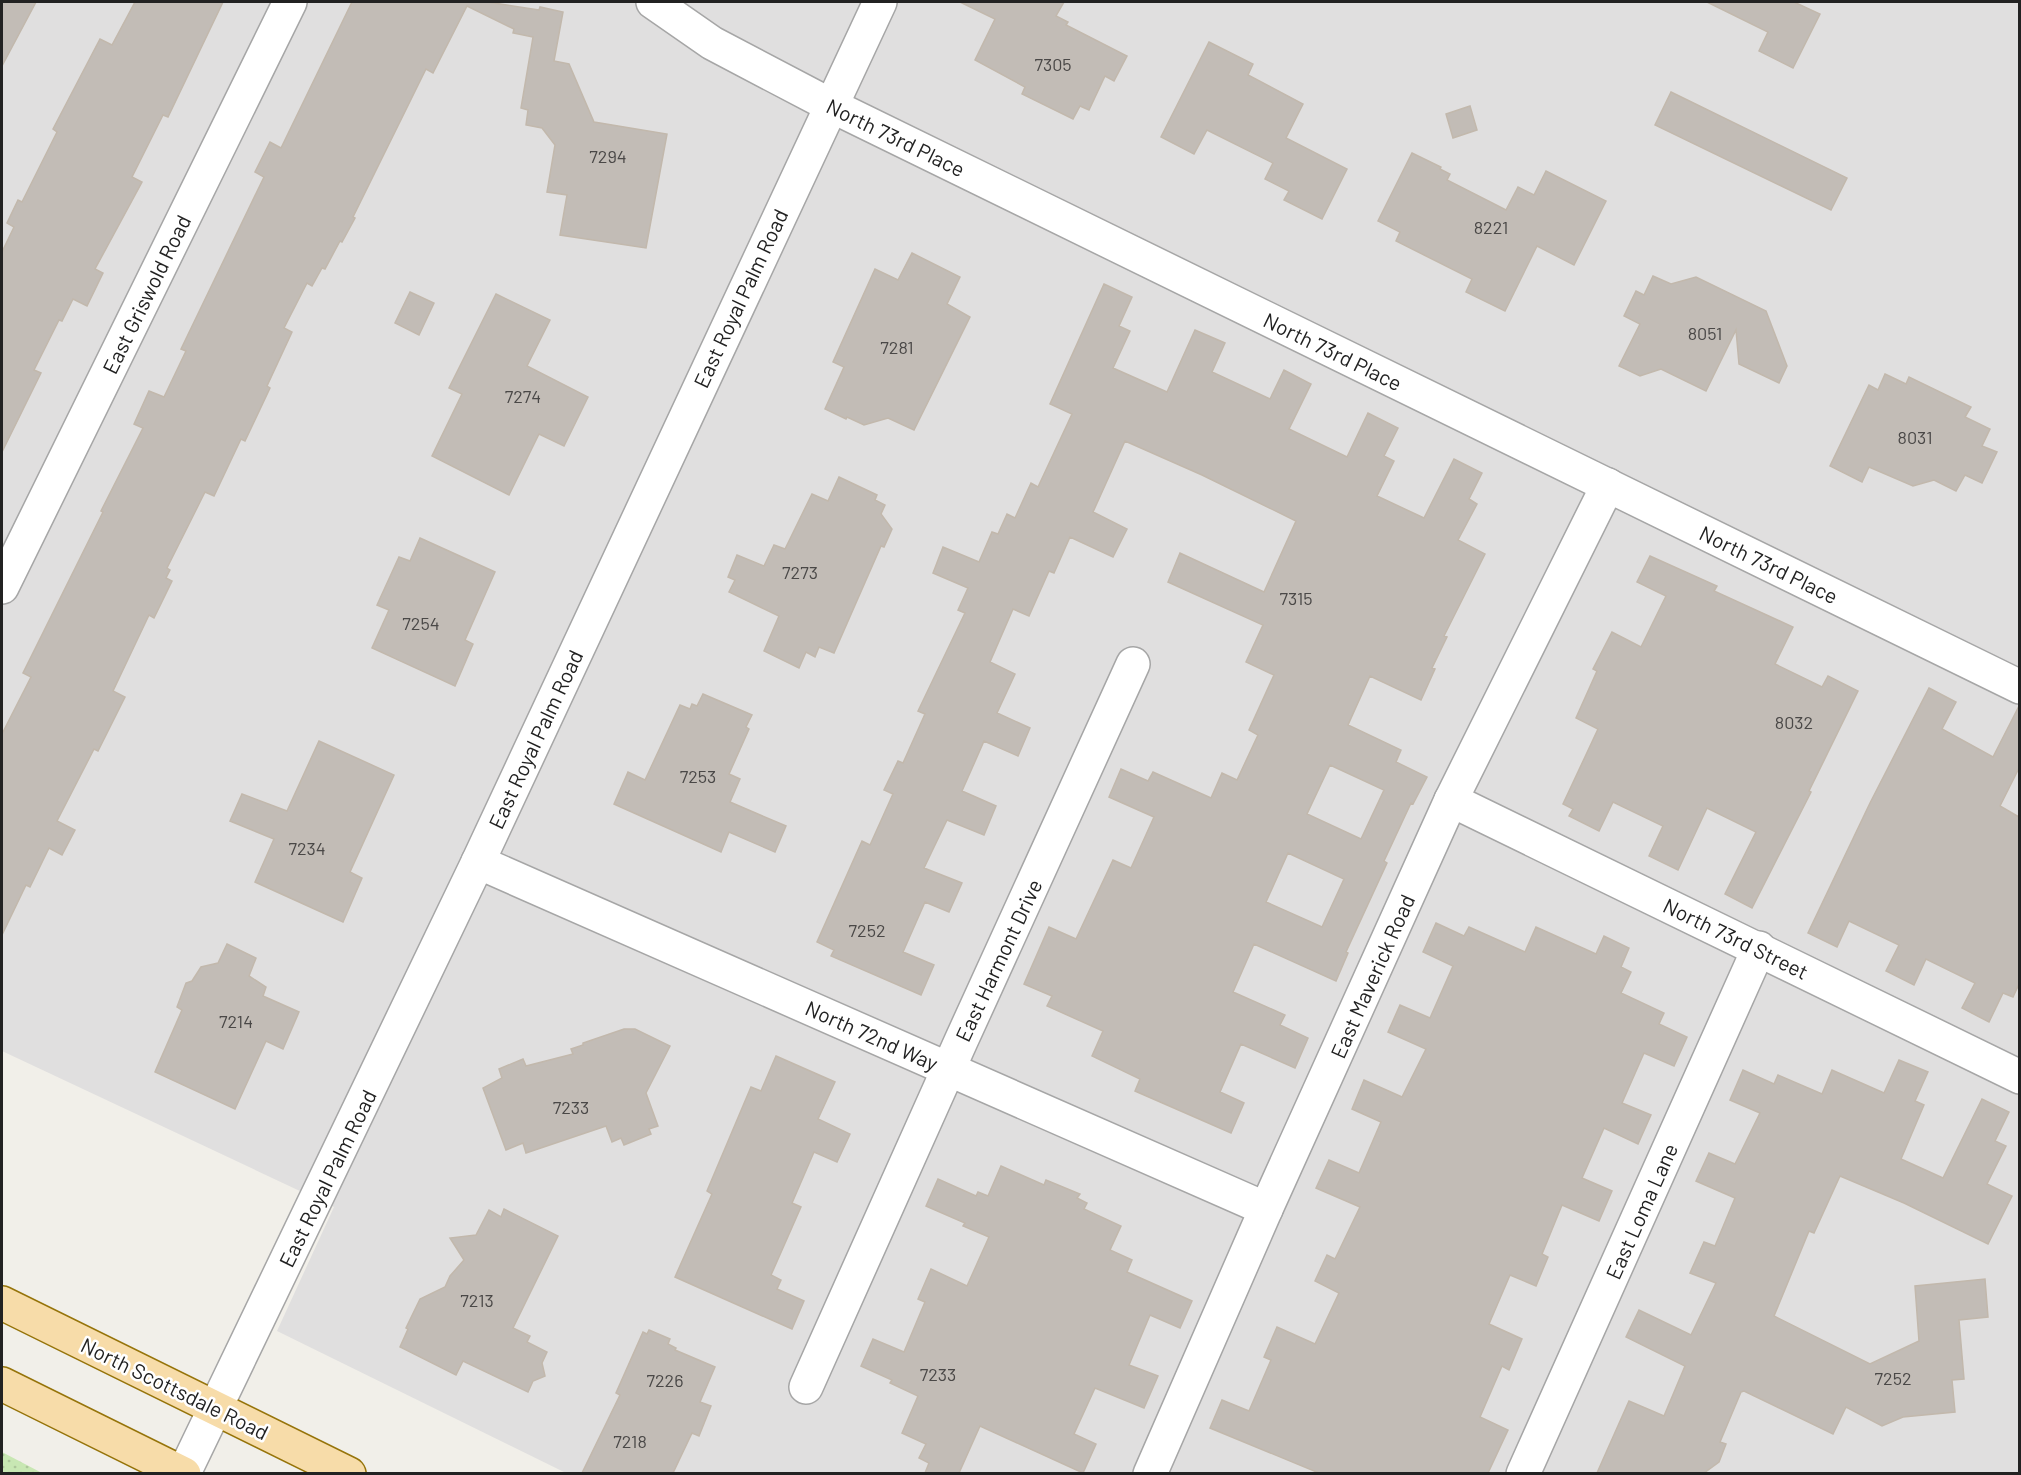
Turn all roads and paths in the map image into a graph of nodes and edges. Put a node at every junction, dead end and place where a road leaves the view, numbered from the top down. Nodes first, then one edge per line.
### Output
1 (290, 2) edge
2 (653, 2) edge
3 (880, 2) edge
4 (830, 105) junction
5 (1608, 485) junction
6 (2, 587) edge
7 (1133, 664) dead end
8 (2019, 687) edge
9 (1451, 800) junction
10 (478, 862) junction
11 (1759, 948) junction
12 (949, 1069) junction
13 (2019, 1077) edge
14 (1266, 1209) junction
15 (2, 1302) edge
16 (2, 1383) edge
17 (806, 1387) dead end
18 (216, 1408) junction
19 (184, 1473) edge
20 (349, 1473) edge
21 (1150, 1473) edge
22 (1523, 1473) edge

1 - 6 street, East Griswold Road
2 - 4 street, North 73rd Place
3 - 4 street, East Royal Palm Road
4 - 5 street, North 73rd Place
4 - 10 street, East Royal Palm Road
5 - 8 street, North 73rd Place
5 - 9 street, East Maverick Road
7 - 12 street, East Harmont Drive
9 - 11 street, North 73rd Street
9 - 14 street, East Maverick Road
10 - 12 street, North 72nd Way
10 - 18 street, East Royal Palm Road
11 - 13 street, North 73rd Street
11 - 22 street, East Loma Lane
12 - 14 street, North 72nd Way
12 - 17 street, East Harmont Drive
14 - 21 street, East Maverick Road
15 - 18 main road, North Scottsdale Road
16 - 19 main road
18 - 19 street, East Royal Palm Road
18 - 20 main road, North Scottsdale Road

